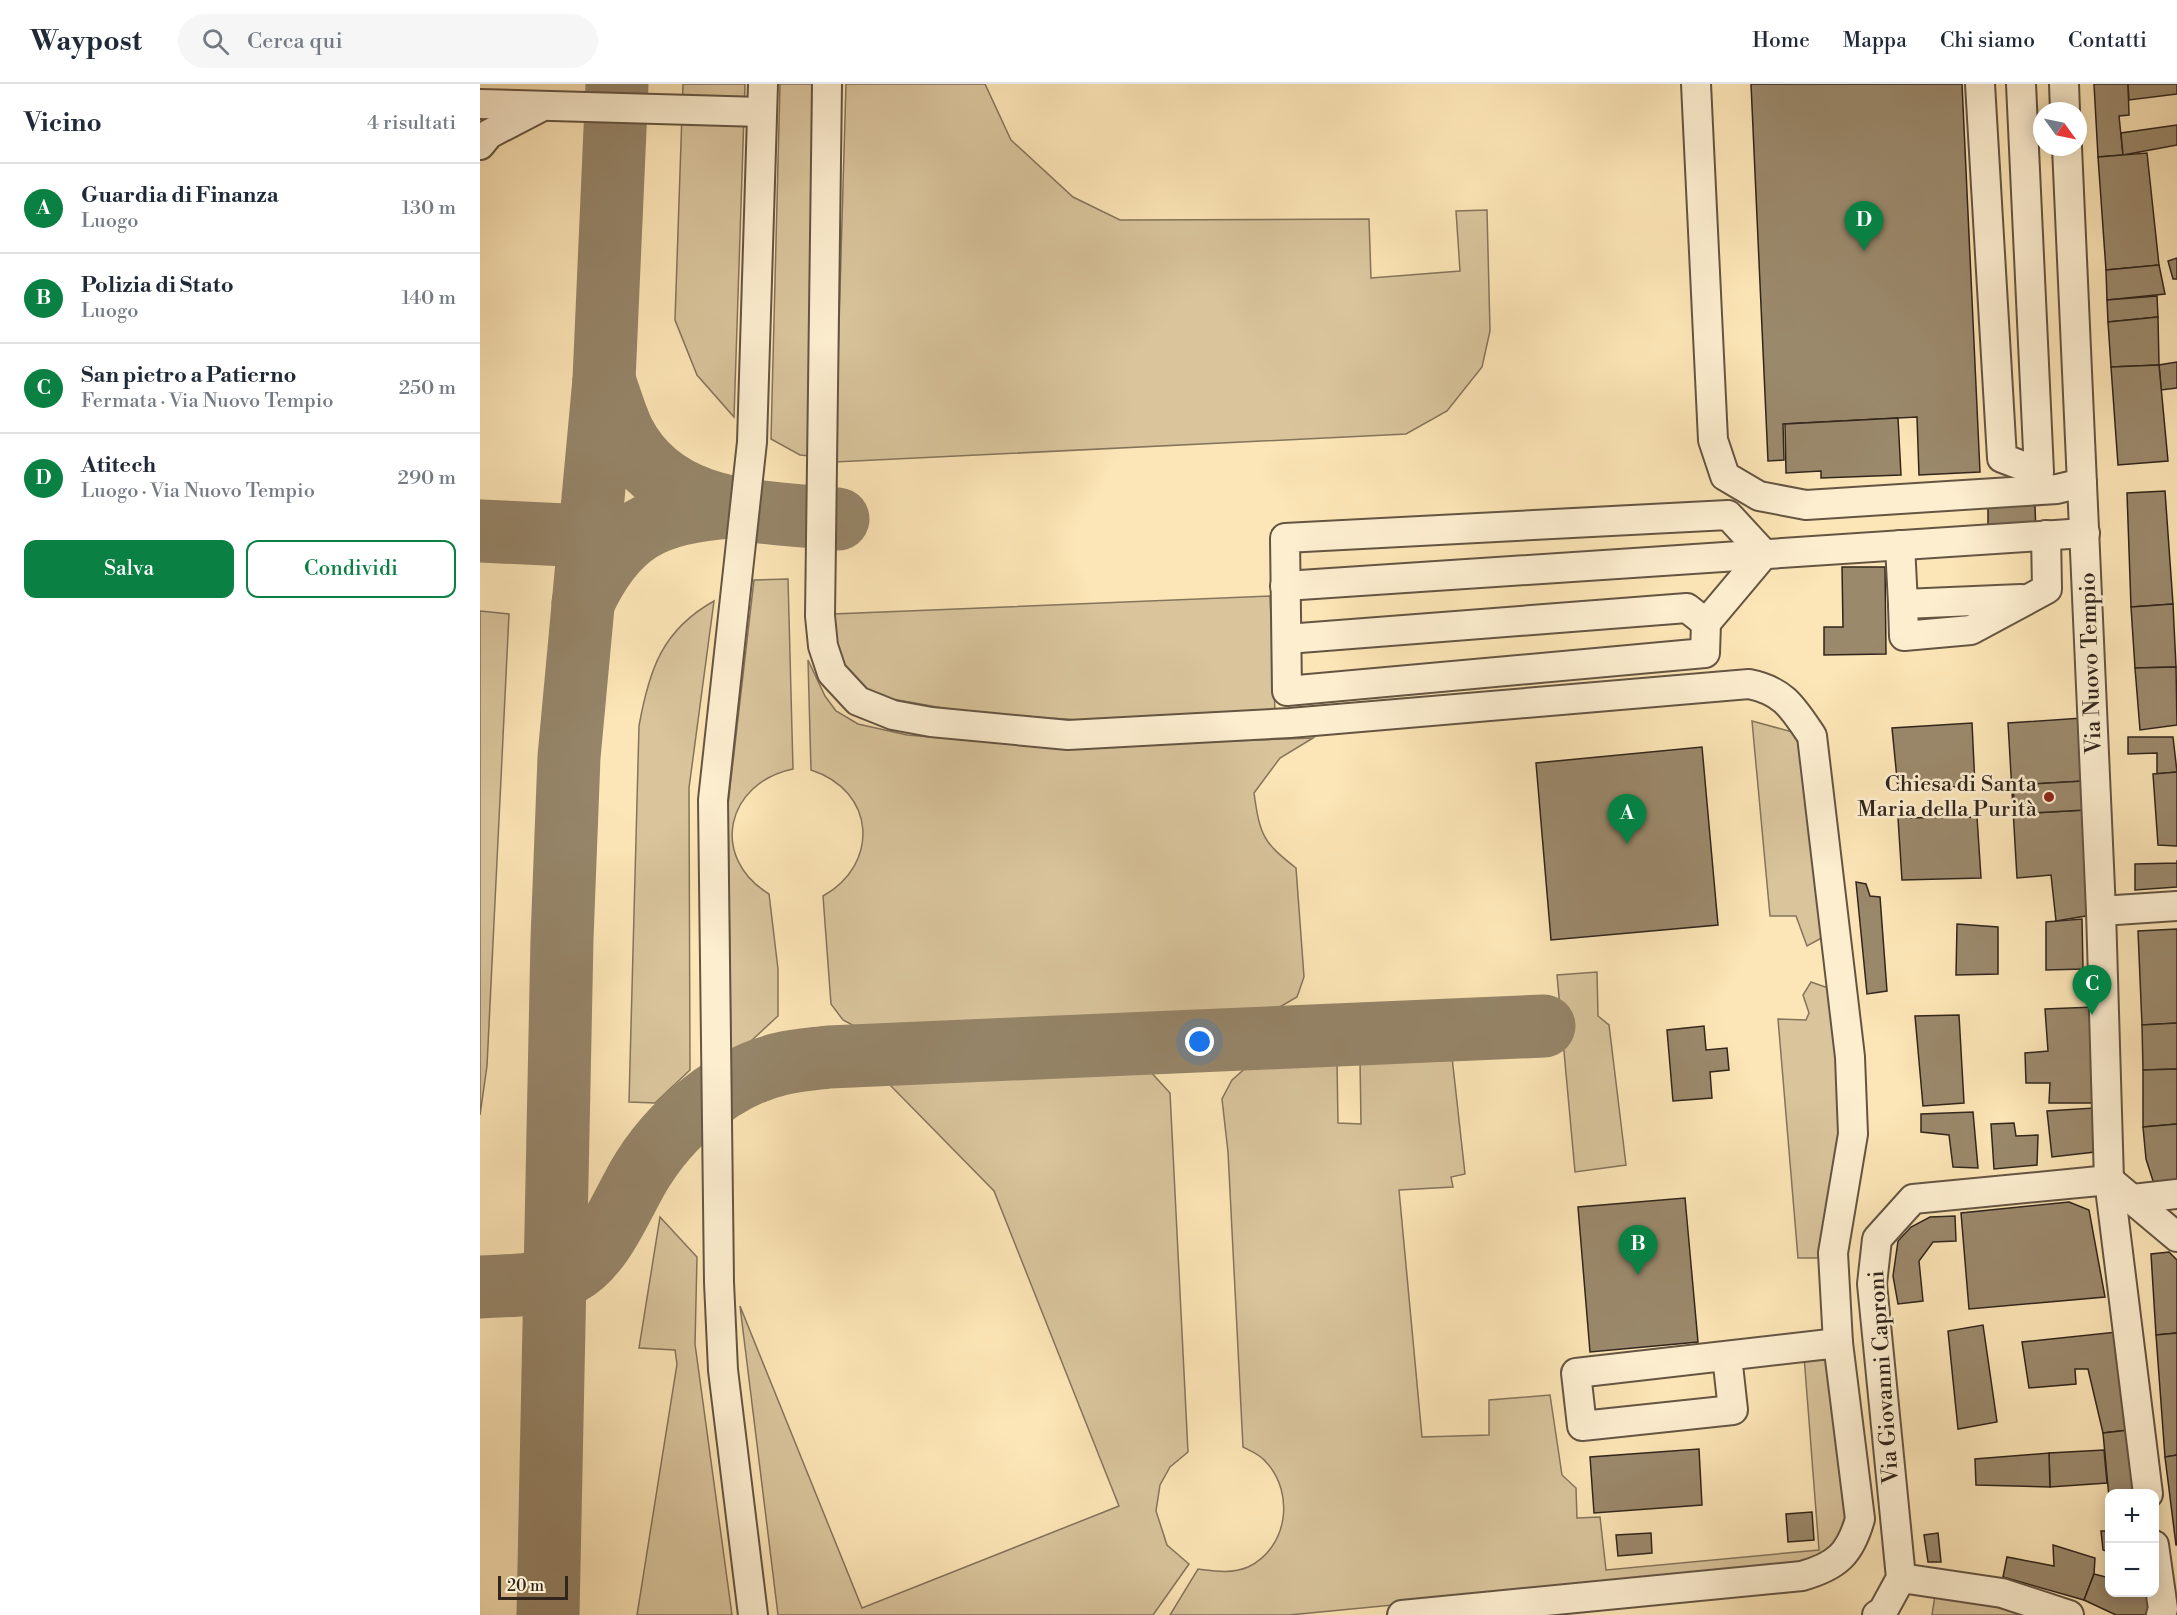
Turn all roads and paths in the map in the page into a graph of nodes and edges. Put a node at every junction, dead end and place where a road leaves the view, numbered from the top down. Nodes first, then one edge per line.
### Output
1 (762, 84) edge
2 (827, 84) edge
3 (1696, 84) edge
4 (1980, 84) edge
5 (2020, 84) edge
6 (2064, 84) edge
7 (2065, 102) edge
8 (480, 104) edge
9 (540, 107) junction
10 (762, 112) junction
11 (480, 145) edge
12 (2067, 156) edge
13 (2060, 481) junction
14 (2085, 533) junction
15 (2046, 535) junction
16 (1900, 545) junction
17 (1764, 554) junction
18 (1285, 586) junction
19 (1706, 623) junction
20 (1287, 639) junction
21 (2177, 906) edge
22 (2101, 911) junction
23 (2109, 1180) junction
24 (2177, 1194) edge
25 (2133, 1199) junction
26 (2177, 1237) edge
27 (1838, 1343) junction
28 (1727, 1356) junction
29 (2147, 1489) edge
30 (2163, 1562) edge
31 (1902, 1578) junction
32 (753, 1615) edge
33 (1402, 1615) edge
34 (1877, 1615) edge
35 (2069, 1615) edge
36 (2161, 1615) edge

1 - 10 street
2 - 27 street
3 - 13 street
4 - 13 street
5 - 13 street
6 - 7 street
8 - 9 street
9 - 10 street
9 - 11 street
10 - 32 street
12 - 13 street, Via Nuovo Tempio
13 - 14 street, Via Nuovo Tempio
14 - 15 street
14 - 22 street, Via Nuovo Tempio
15 - 16 street
15 - 16 street
16 - 17 street
17 - 18 street
17 - 18 street
17 - 19 street
18 - 20 street
19 - 20 street
19 - 20 street
21 - 22 street
22 - 23 street, Via Nuovo Tempio
23 - 25 street
23 - 29 street, Via Nuovo Tempio
23 - 31 street, Via Giovanni Caproni
24 - 25 street
25 - 26 street
27 - 28 street
27 - 33 street
28 - 28 street
30 - 36 street
31 - 34 street
31 - 35 street

